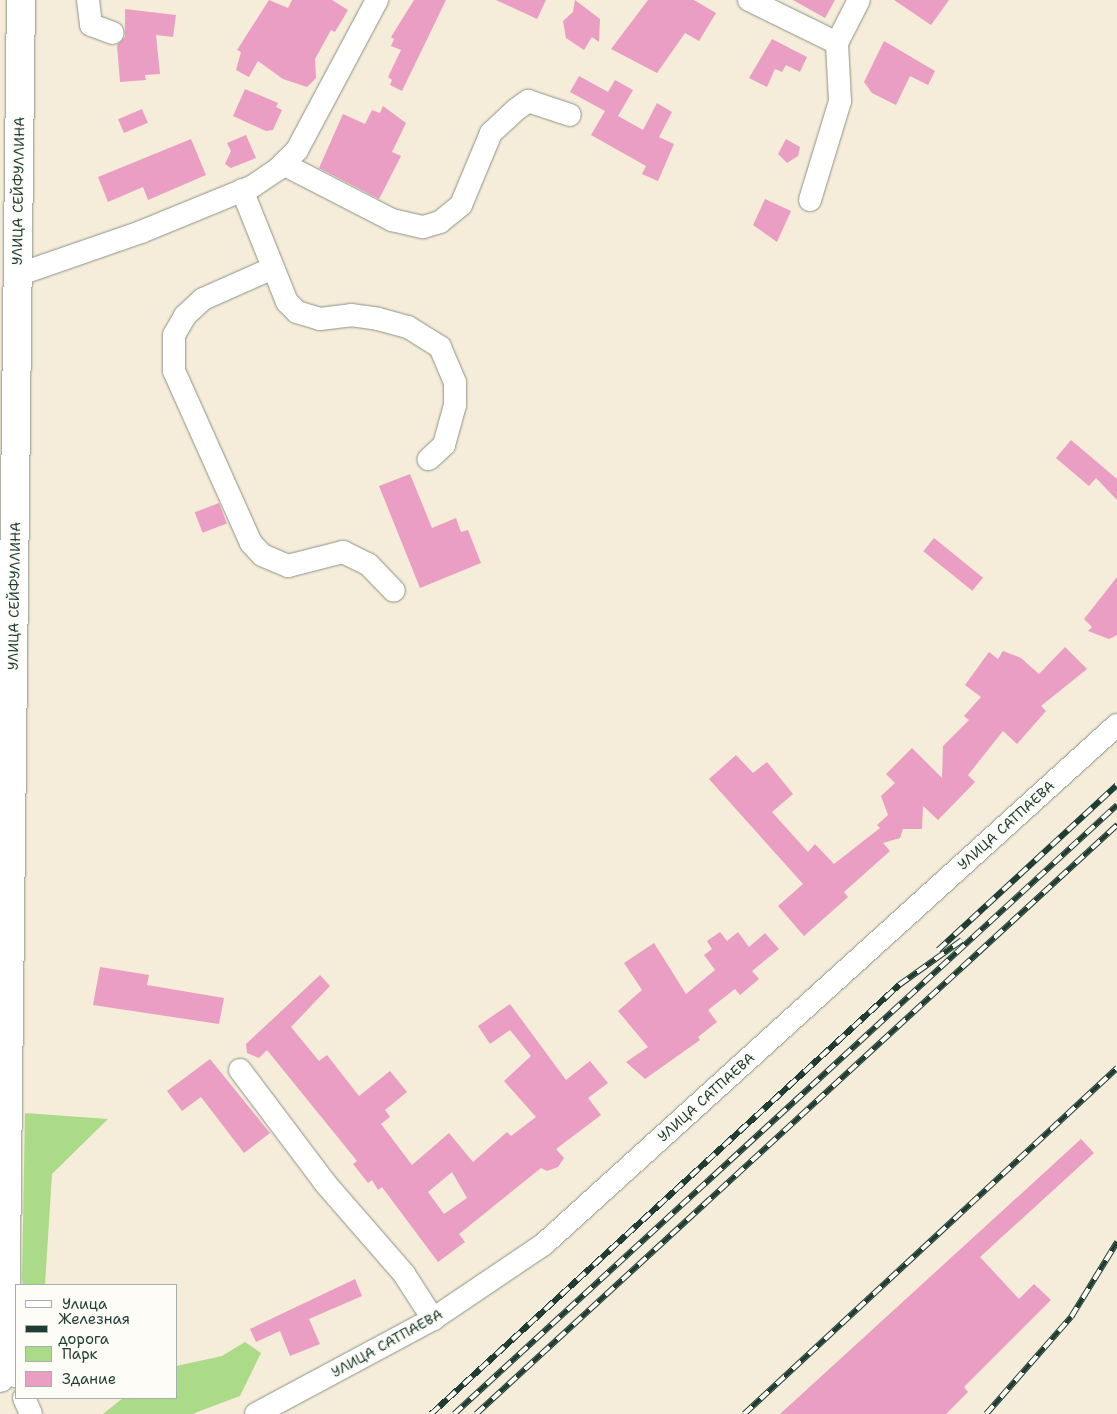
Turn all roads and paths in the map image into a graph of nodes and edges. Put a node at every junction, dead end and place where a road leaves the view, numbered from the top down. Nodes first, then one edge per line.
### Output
1 (21, 0) edge
2 (88, 0) edge
3 (376, 0) edge
4 (749, 0) edge
5 (859, 0) edge
6 (113, 33) dead end
7 (837, 43) junction
8 (570, 115) dead end
9 (283, 164) junction
10 (242, 190) junction
11 (810, 200) dead end
12 (9, 228) edge
13 (273, 268) junction
14 (18, 275) junction
15 (429, 459) dead end
16 (7, 583) edge
17 (394, 591) dead end
18 (1117, 725) edge
19 (6, 741) edge
20 (3, 853) edge
21 (240, 1070) dead end
22 (433, 1319) junction
23 (5, 1342) junction
24 (15, 1373) edge
25 (0, 1378) edge
26 (24, 1399) edge
27 (31, 1414) edge
28 (256, 1414) edge

1 - 12 main road, УЛИЦА СЕЙФУЛЛИНА
2 - 6 street
3 - 9 street
4 - 7 street
5 - 7 street
7 - 11 street
8 - 9 street
9 - 10 street
10 - 13 street
10 - 14 street
12 - 14 main road, УЛИЦА СЕЙФУЛЛИНА
13 - 15 street
13 - 17 street
14 - 16 main road, УЛИЦА СЕЙФУЛЛИНА
16 - 19 main road, УЛИЦА СЕЙФУЛЛИНА
18 - 22 street, УЛИЦА САТПАЕВА
19 - 20 main road, УЛИЦА СЕЙФУЛЛИНА
20 - 23 main road, УЛИЦА СЕЙФУЛЛИНА
21 - 22 street
22 - 28 street, УЛИЦА САТПАЕВА
23 - 24 street
23 - 25 main road, УЛИЦА СЕЙФУЛЛИНА
26 - 27 street

